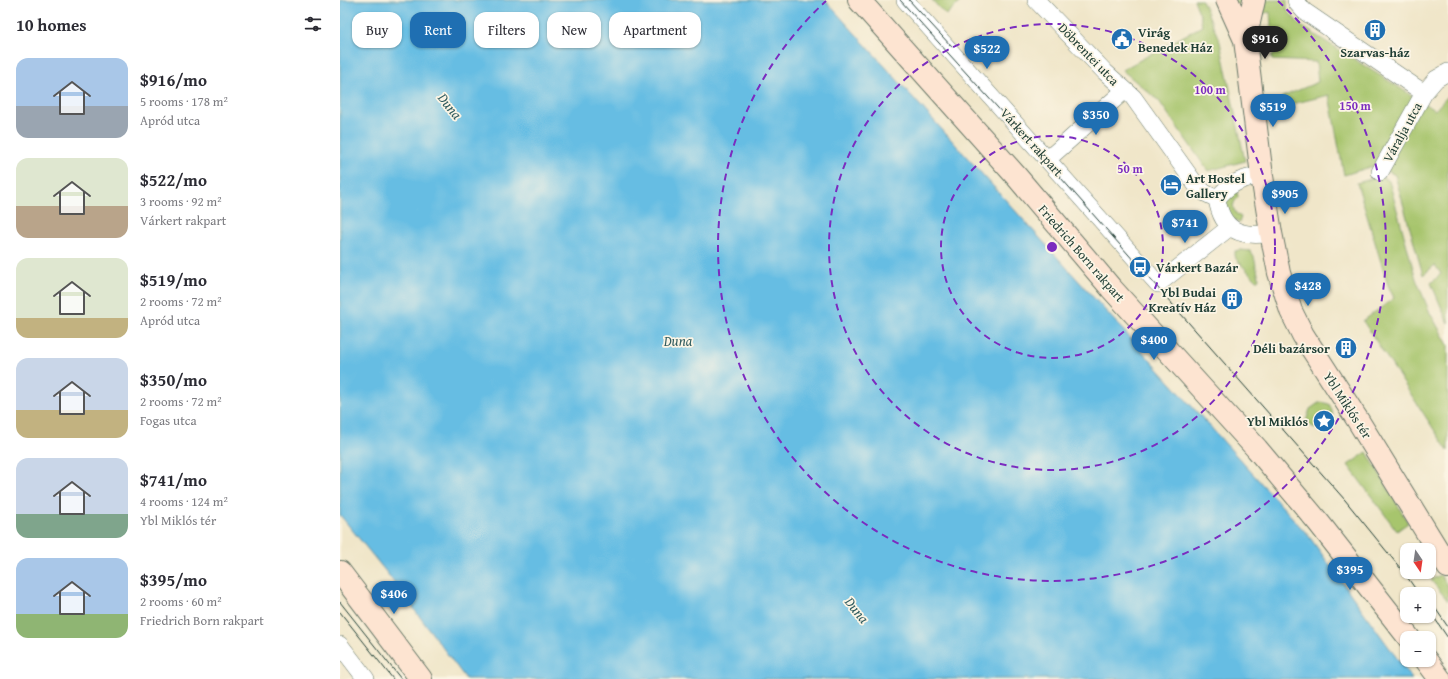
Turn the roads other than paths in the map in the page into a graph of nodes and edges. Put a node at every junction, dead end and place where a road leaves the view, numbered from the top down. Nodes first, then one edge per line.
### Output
1 (859, 0) edge
2 (905, 0) edge
3 (1036, 0) edge
4 (1227, 0) edge
5 (1254, 0) edge
6 (1296, 0) edge
7 (1245, 40) junction
8 (1448, 72) edge
9 (1125, 90) junction
10 (1424, 93) junction
11 (1048, 159) junction
12 (1380, 172) dead end
13 (1262, 176) junction
14 (1217, 199) junction
15 (1230, 227) junction
16 (1271, 233) junction
17 (1448, 567) edge
18 (340, 572) edge
19 (1404, 631) edge
20 (340, 645) edge
21 (1431, 667) edge
22 (366, 679) edge
23 (421, 679) edge
24 (1440, 679) edge

1 - 19 main road, Friedrich Born rakpart
2 - 11 street, Várkert rakpart
3 - 9 street, Döbrentei utca
4 - 7 main road
5 - 7 main road
6 - 10 street, Váralja utca
7 - 13 main road, Ybl Miklós tér
8 - 10 street, Váralja utca
9 - 11 street
9 - 14 street, Döbrentei utca
10 - 12 street, Váralja utca
11 - 15 street, Várkert rakpart
13 - 14 street
13 - 16 main road, Ybl Miklós tér
14 - 15 street
15 - 16 street
16 - 17 main road, Ybl Miklós tér
18 - 23 main road
20 - 22 street
21 - 24 main road

